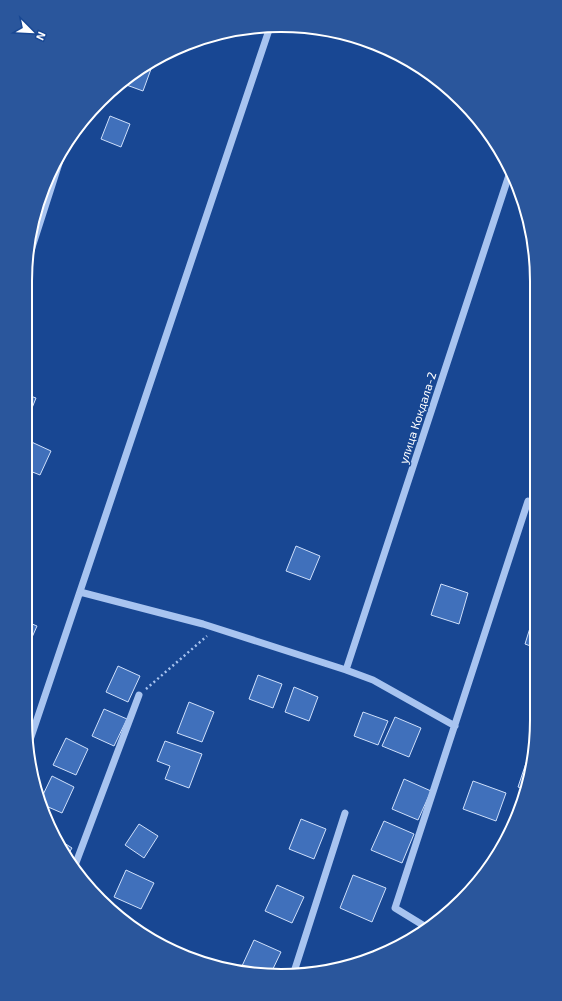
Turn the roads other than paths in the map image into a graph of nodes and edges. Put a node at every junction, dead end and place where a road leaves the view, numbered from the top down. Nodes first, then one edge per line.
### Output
1 (268, 33) edge
2 (508, 179) edge
3 (528, 501) dead end
4 (80, 592) junction
5 (346, 670) junction
6 (139, 695) road end
7 (455, 726) junction
8 (33, 732) edge
9 (345, 813) dead end
10 (76, 862) edge
11 (422, 925) edge
12 (295, 968) edge

1 - 4 street
2 - 5 street, улица Кокдала-2
3 - 7 street
4 - 5 street
4 - 8 street
5 - 7 street
6 - 10 street
7 - 11 street
9 - 12 street

